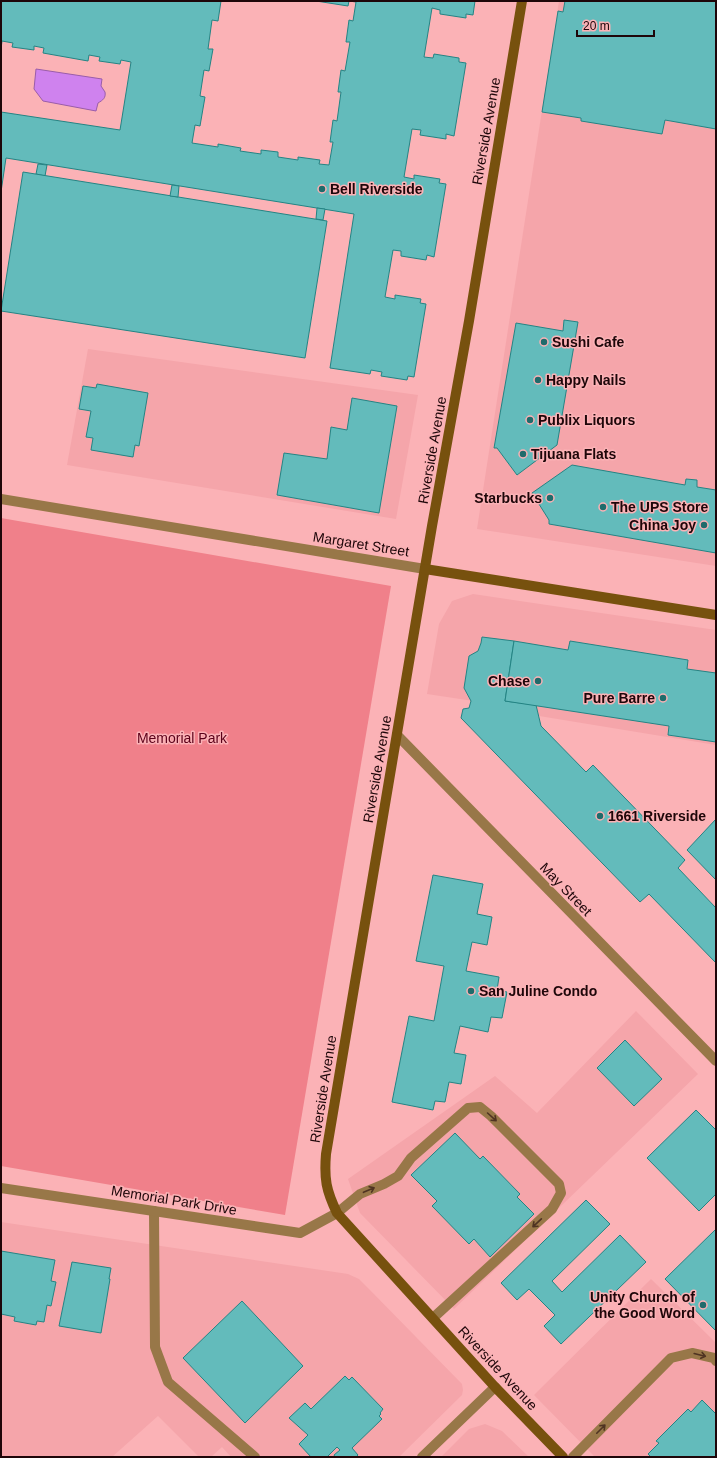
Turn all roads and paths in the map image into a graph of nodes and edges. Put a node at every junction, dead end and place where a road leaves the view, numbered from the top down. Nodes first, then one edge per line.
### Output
1 (522, 1) edge
2 (1, 499) edge
3 (425, 569) junction
4 (716, 615) edge
5 (397, 735) junction
6 (716, 1061) edge
7 (1, 1188) edge
8 (154, 1211) junction
9 (338, 1213) junction
10 (434, 1318) junction
11 (716, 1361) edge
12 (496, 1387) junction
13 (255, 1457) edge
14 (422, 1457) edge
15 (563, 1457) edge
16 (573, 1457) edge

1 - 3 main road, Riverside Avenue
2 - 3 street, Margaret Street
3 - 4 main road, Margaret Street
3 - 5 main road, Riverside Avenue
5 - 6 street, May Street
5 - 9 main road, Riverside Avenue
7 - 8 street, Memorial Park Drive
8 - 9 street, Memorial Park Drive
8 - 13 street
9 - 10 main road, Riverside Avenue
9 -> 10 street, Memorial Park Drive
10 - 12 main road, Riverside Avenue
16 -> 11 street
12 - 14 street
12 - 15 main road, Riverside Avenue

